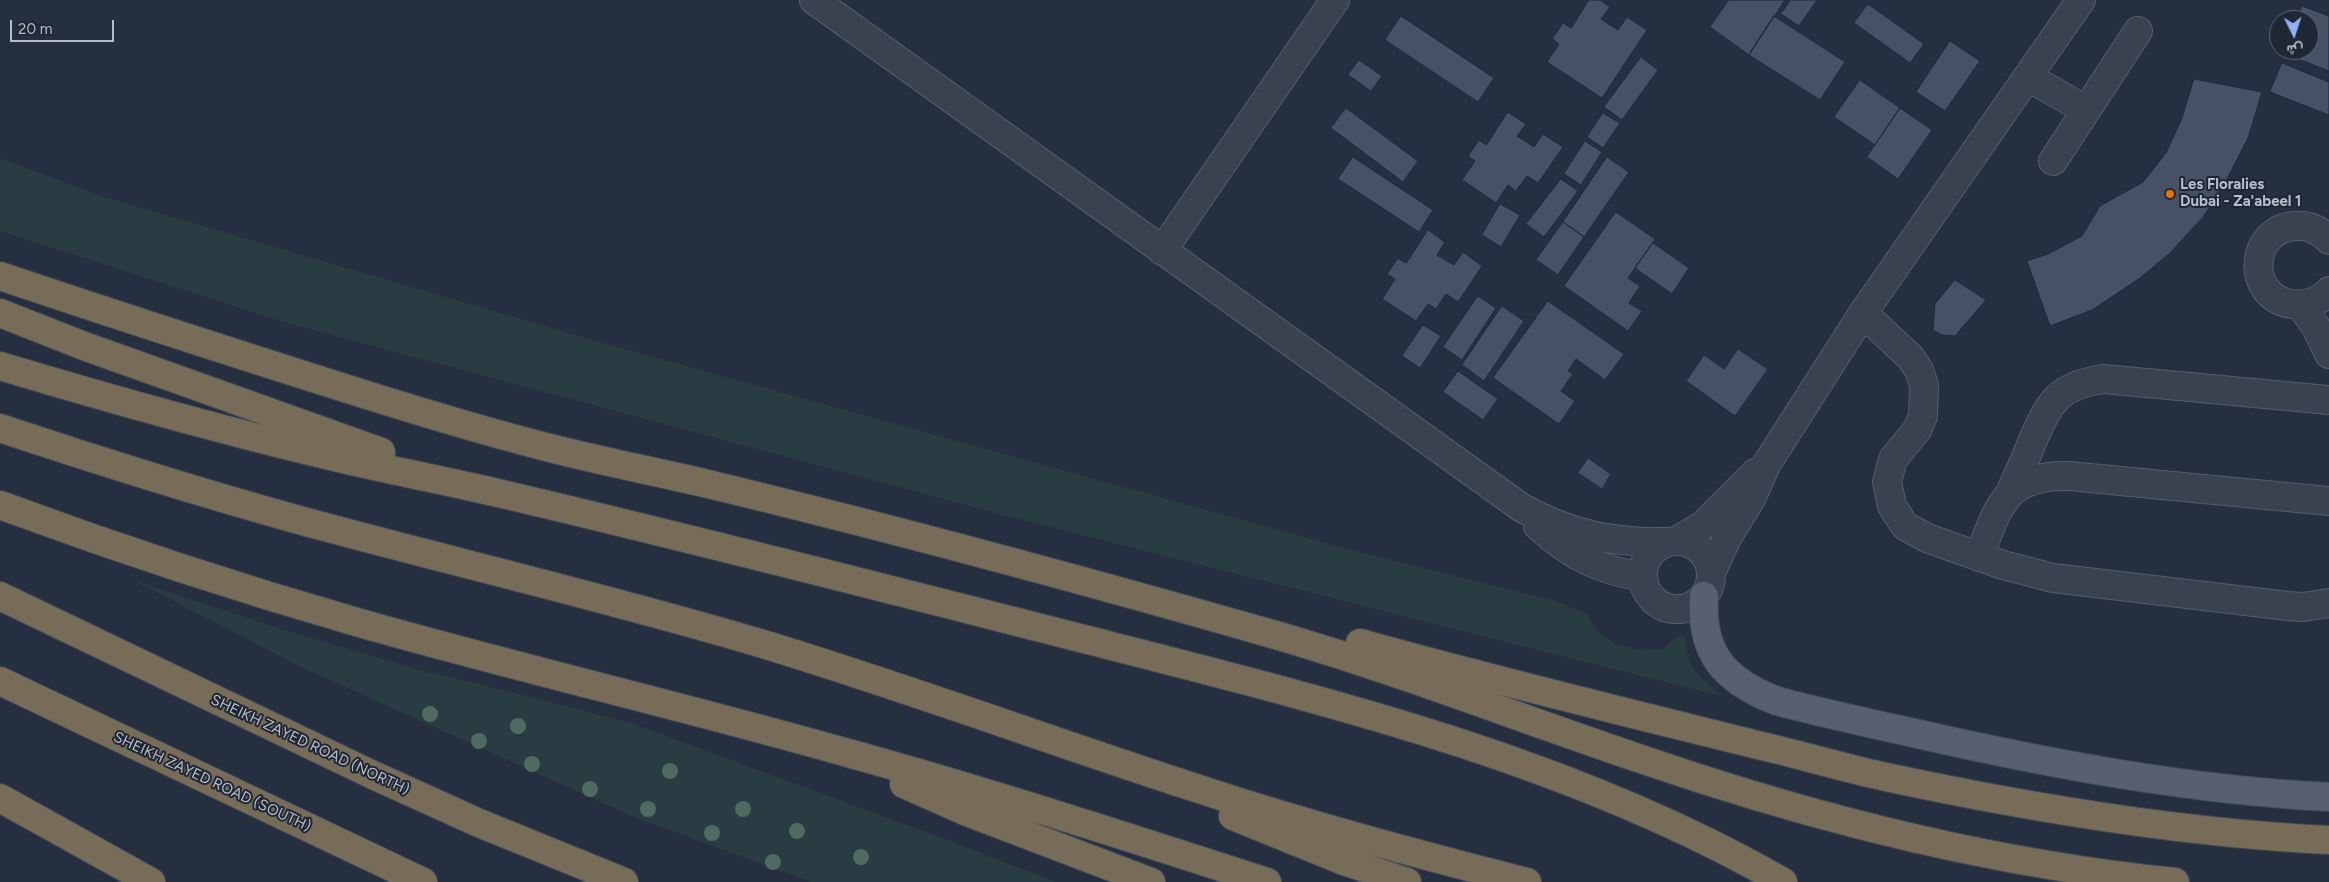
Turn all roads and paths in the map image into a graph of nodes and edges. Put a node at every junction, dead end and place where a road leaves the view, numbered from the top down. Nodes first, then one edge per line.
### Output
1 (814, 0) edge
2 (1334, 0) edge
3 (2081, 0) edge
4 (2138, 31) dead end
5 (2028, 76) junction
6 (2086, 110) junction
7 (2053, 161) dead end
8 (2329, 240) edge
9 (1162, 251) junction
10 (0, 276) edge
11 (2329, 291) edge
12 (2301, 306) junction
13 (0, 313) edge
14 (1863, 313) junction
15 (2329, 354) edge
16 (0, 366) edge
17 (2329, 400) edge
18 (0, 428) edge
19 (1766, 465) junction
20 (496, 492) junction
21 (2010, 493) junction
22 (2329, 501) edge
23 (0, 505) edge
24 (1522, 508) junction
25 (1672, 541) junction
26 (1979, 557) junction
27 (1643, 577) junction
28 (1708, 585) junction
29 (1134, 594) junction
30 (0, 596) edge
31 (2329, 603) edge
32 (0, 681) edge
33 (1059, 741) junction
34 (847, 752) junction
35 (2329, 797) edge
36 (0, 798) edge
37 (2329, 840) edge
38 (152, 882) edge
39 (423, 882) edge
40 (624, 882) edge
41 (1151, 882) edge
42 (1267, 882) edge
43 (1407, 882) edge
44 (1527, 882) edge
45 (1783, 882) edge
46 (2174, 882) edge

1 - 9 street
2 - 9 street
3 - 5 street
4 - 6 street
5 - 6 street
5 - 14 street
6 - 7 street
8 - 12 street
9 - 24 street
10 - 29 highway
11 - 12 street
12 - 15 street
13 - 20 highway
14 - 19 street
14 - 26 street
16 - 20 highway
17 - 21 street
18 - 33 highway
19 - 25 street
19 - 28 street
20 - 45 highway
21 - 22 street
21 - 26 street
23 - 34 highway
24 - 25 street
24 - 27 street
25 - 27 street
25 - 28 street
26 - 31 street
27 - 28 street
28 - 35 main road
29 - 37 highway
29 - 46 highway
30 - 40 highway, SHEIKH ZAYED ROAD (NORTH)
32 - 39 highway, SHEIKH ZAYED ROAD (SOUTH)
33 - 43 highway
33 - 44 highway
34 - 41 highway
34 - 42 highway
36 - 38 highway

